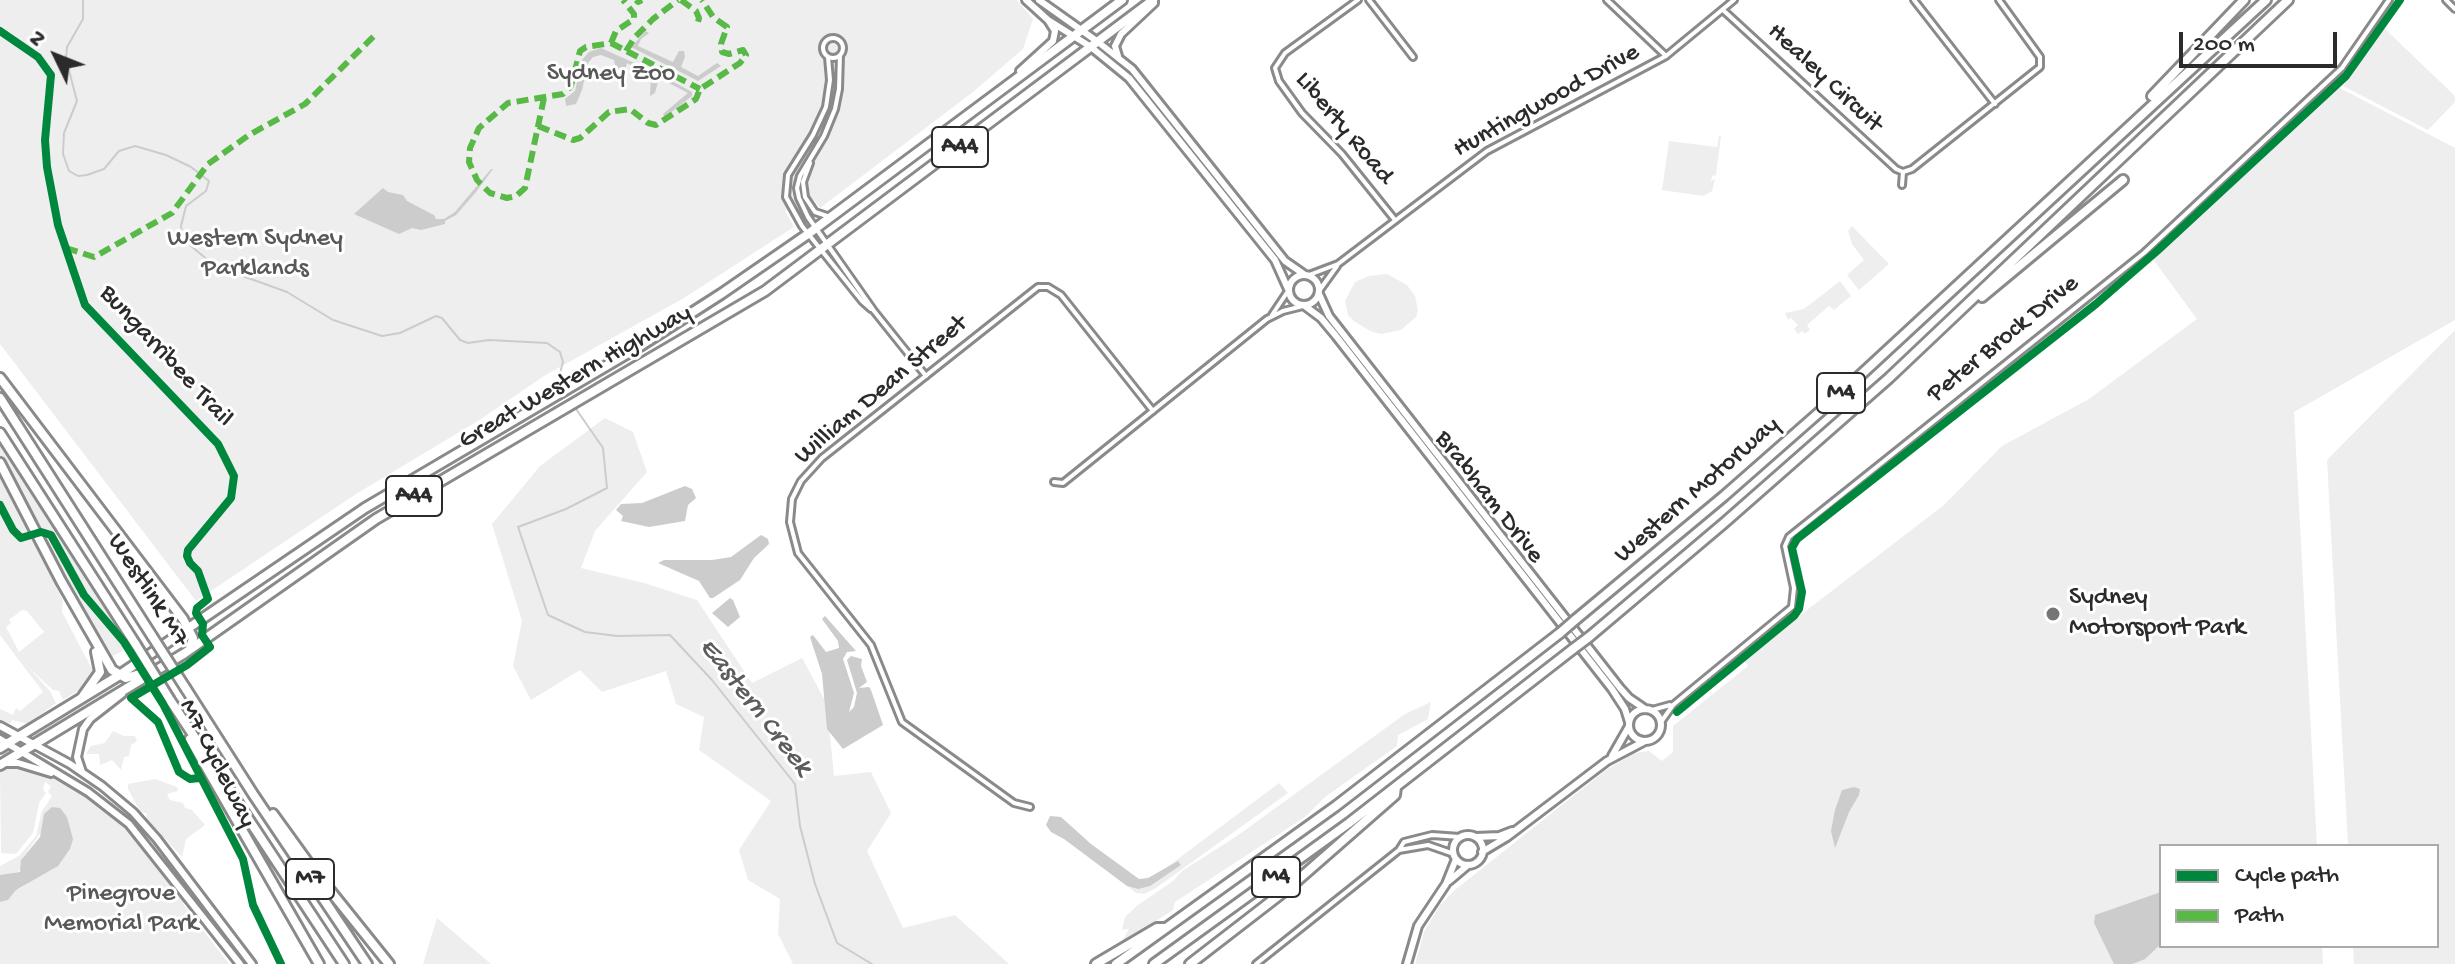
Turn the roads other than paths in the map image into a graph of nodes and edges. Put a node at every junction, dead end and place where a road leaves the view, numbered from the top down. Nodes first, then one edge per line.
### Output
1 (1026, 0) edge
2 (1039, 0) edge
3 (1122, 0) edge
4 (1154, 0) edge
5 (1358, 0) edge
6 (1369, 0) edge
7 (1607, 0) edge
8 (1734, 0) edge
9 (1914, 0) edge
10 (1999, 0) edge
11 (2244, 0) edge
12 (2266, 0) edge
13 (2288, 0) edge
14 (2389, 0) edge
15 (2446, 0) edge
16 (2455, 9) edge
17 (1723, 10) junction
18 (1048, 20) junction
19 (1081, 30) junction
20 (1073, 36) junction
21 (1094, 44) junction
22 (840, 55) junction
23 (1666, 56) junction
24 (828, 57) junction
25 (1119, 57) junction
26 (1413, 57) dead end
27 (997, 93) junction
28 (1995, 104) junction
29 (2148, 107) junction
30 (815, 150) junction
31 (1903, 172) junction
32 (2123, 180) dead end
33 (1902, 185) dead end
34 (835, 214) junction
35 (1395, 220) junction
36 (812, 231) junction
37 (825, 248) junction
38 (1338, 264) junction
39 (1307, 275) junction
40 (1288, 290) junction
41 (1319, 293) junction
42 (1304, 306) junction
43 (1267, 319) junction
44 (1951, 321) junction
45 (926, 376) junction
46 (0, 378) edge
47 (0, 398) edge
48 (1153, 411) junction
49 (0, 433) edge
50 (0, 463) edge
51 (1054, 482) dead end
52 (123, 540) junction
53 (199, 621) junction
54 (86, 628) junction
55 (189, 629) junction
56 (185, 653) junction
57 (162, 667) junction
58 (118, 676) junction
59 (127, 689) junction
60 (77, 702) junction
61 (1673, 705) junction
62 (1648, 710) junction
63 (181, 716) junction
64 (1661, 722) junction
65 (1629, 724) junction
66 (0, 726) edge
67 (20, 736) junction
68 (1645, 741) junction
69 (2, 743) edge
70 (35, 744) junction
71 (23, 752) junction
72 (1607, 761) junction
73 (0, 766) edge
74 (83, 773) junction
75 (65, 778) junction
76 (1397, 787) junction
77 (253, 794) junction
78 (1030, 807) dead end
79 (1519, 828) junction
80 (1474, 836) junction
81 (1460, 837) junction
82 (1399, 850) junction
83 (1482, 852) junction
84 (1455, 857) junction
85 (1469, 865) junction
86 (1446, 884) junction
87 (1166, 928) junction
88 (240, 964) edge
89 (252, 964) edge
90 (319, 964) edge
91 (344, 964) edge
92 (367, 964) edge
93 (389, 964) edge
94 (1096, 964) edge
95 (1116, 964) edge
96 (1154, 964) edge
97 (1190, 964) edge
98 (1256, 964) edge
99 (1407, 964) edge

1 - 18 main road
2 - 19 main road
3 - 19 highway, Great Western Highway / A44
4 - 21 highway, Great Western Highway / A44
4 - 25 main road
5 - 35 street, Liberty Road
6 - 26 street
7 - 23 street
8 - 17 street, Huntingwood Drive
9 - 28 street
10 - 28 street
11 - 29 highway
12 - 29 highway, Western Motorway / M4
13 - 44 highway, Western Motorway / M4
14 - 61 street, Peter Brock Drive
15 - 16 street
17 - 23 street, Huntingwood Drive
17 - 31 street, Healey Circuit
18 - 20 main road
18 - 27 main road
19 - 20 highway, Great Western Highway / A44
19 - 21 main road
20 - 21 main road
20 - 27 highway, Great Western Highway / A44
21 - 25 main road
21 - 37 highway, Great Western Highway / A44
21 - 40 main road
22 - 24 street
22 - 24 street
22 - 30 street
23 - 35 street, Huntingwood Drive
24 - 36 street
25 - 39 main road
27 - 34 highway, Great Western Highway / A44
28 - 31 street
29 - 87 highway, Western Motorway / M4, bridge
30 - 34 street
30 - 36 street
31 - 33 street
32 - 44 highway
34 - 36 highway, Great Western Highway / A44
35 - 38 street, Huntingwood Drive
36 - 37 street
36 - 37 street
36 - 53 highway, Great Western Highway / A44
37 - 45 street
37 - 56 highway, Great Western Highway / A44
38 - 39 street, Huntingwood Drive
38 - 41 street, Huntingwood Drive
39 - 40 main road
39 - 41 main road
40 - 42 main road
40 - 43 street
41 - 42 main road
41 - 62 main road, Brabham Drive
42 - 43 street
42 - 65 main road, Brabham Drive
43 - 48 street
44 - 76 highway, Western Motorway / M4, bridge
45 - 48 street, William Dean Street
45 - 78 street, William Dean Street
46 - 52 highway
47 - 77 highway, Westlink M7 / M7, bridge
48 - 51 street
49 - 63 highway, Westlink M7 / M7, bridge
50 - 54 highway
52 - 53 highway
52 - 55 highway
53 - 55 highway, Great Western Highway / A44
54 - 58 highway
54 - 60 highway
55 - 56 highway
55 - 58 highway, Great Western Highway / A44
56 - 57 highway, Great Western Highway / A44
57 - 58 highway
57 - 59 highway, Great Western Highway / A44
58 - 60 highway, Great Western Highway / A44
59 - 70 highway, Great Western Highway / A44
59 - 74 main road
60 - 67 highway, Great Western Highway / A44
61 - 62 street, Peter Brock Drive
61 - 64 street, Peter Brock Drive
62 - 64 main road
62 - 65 main road
63 - 90 highway
63 - 91 highway, Westlink M7 / M7
64 - 68 main road
65 - 68 main road
65 - 72 main road
66 - 67 main road
67 - 69 highway, Great Western Highway / A44
67 - 70 main road
68 - 72 main road
69 - 71 main road
70 - 71 highway, Great Western Highway / A44
70 - 74 main road
71 - 73 highway, Great Western Highway / A44
71 - 75 main road
72 - 79 main road
73 - 75 main road
74 - 89 main road
75 - 88 main road
76 - 96 highway, Western Motorway / M4
76 - 97 highway
77 - 92 highway, Westlink M7 / M7
77 - 93 highway
79 - 80 main road
79 - 83 main road
80 - 81 main road
80 - 83 main road
81 - 82 street
81 - 84 main road
82 - 84 street
82 - 98 street
83 - 85 main road
84 - 85 main road
84 - 86 main road
85 - 86 main road
86 - 99 main road
87 - 94 highway
87 - 95 highway, Western Motorway / M4

